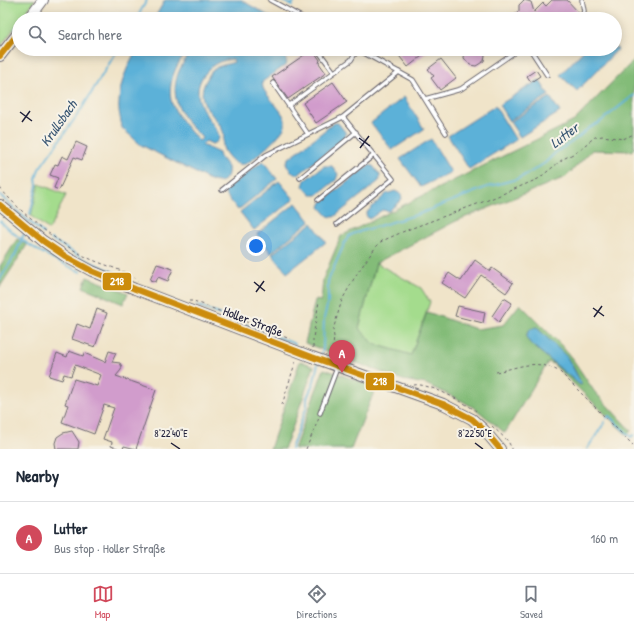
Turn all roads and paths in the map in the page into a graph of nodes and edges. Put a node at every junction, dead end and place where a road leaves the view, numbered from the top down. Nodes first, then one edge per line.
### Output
1 (43, 0) edge
2 (270, 0) edge
3 (582, 0) edge
4 (34, 12) edge
5 (292, 12) edge
6 (584, 12) edge
7 (12, 41) edge
8 (0, 56) edge
9 (322, 56) edge
10 (354, 56) edge
11 (370, 56) edge
12 (509, 56) edge
13 (535, 56) edge
14 (334, 72) junction
15 (399, 72) junction
16 (547, 75) dead end
17 (273, 83) dead end
18 (425, 99) junction
19 (289, 105) junction
20 (343, 117) junction
21 (356, 132) junction
22 (446, 133) dead end
23 (308, 134) junction
24 (634, 134) edge
25 (374, 155) junction
26 (300, 178) dead end
27 (0, 189) edge
28 (222, 190) dead end
29 (318, 200) dead end
30 (0, 205) edge
31 (338, 224) dead end
32 (139, 282) dead end
33 (187, 301) dead end
34 (319, 301) dead end
35 (296, 342) dead end
36 (299, 352) junction
37 (313, 354) junction
38 (329, 360) junction
39 (338, 367) junction
40 (496, 372) dead end
41 (282, 405) dead end
42 (320, 414) joint
43 (634, 442) edge
44 (632, 444) junction
45 (634, 446) edge
46 (306, 449) edge
47 (500, 449) edge

1 - 4 street
2 - 5 lane
3 - 6 lane
7 - 8 street
9 - 14 lane
10 - 14 lane
11 - 15 lane
12 - 18 lane
13 - 16 lane
14 - 19 lane
15 - 18 lane
15 - 20 lane
17 - 19 lane
18 - 22 lane
19 - 23 lane
20 - 21 lane
20 - 23 lane
21 - 25 lane
21 - 26 lane
23 - 28 lane
24 - 38 path
25 - 29 lane
25 - 31 lane
27 - 32 path
30 - 36 street, Holler Straße
33 - 35 path
34 - 37 path
36 - 37 street, Holler Straße
36 - 41 path
37 - 38 street, Holler Straße
38 - 39 street, Holler Straße
39 - 42 lane
39 - 47 street, Holler Straße
40 - 44 path
42 - 46 path
43 - 44 path
44 - 45 path

